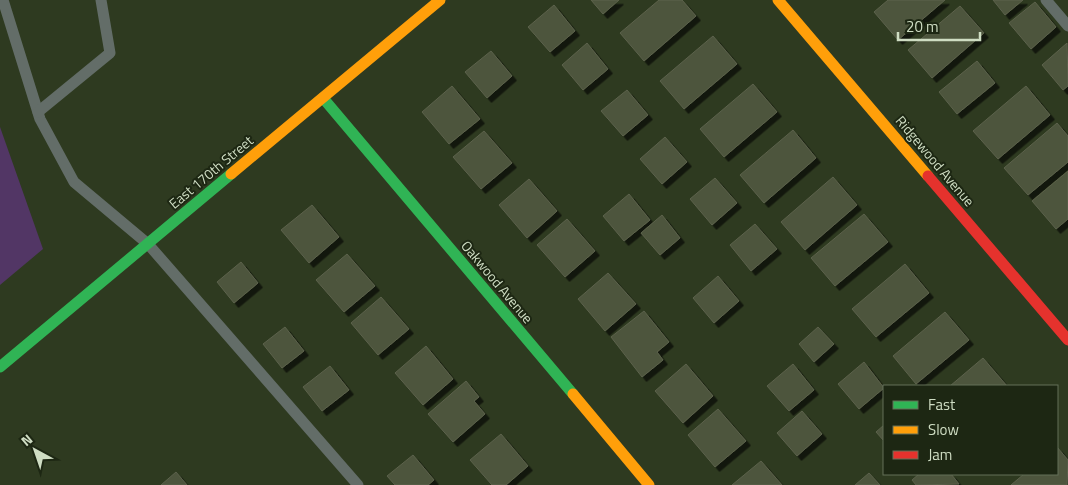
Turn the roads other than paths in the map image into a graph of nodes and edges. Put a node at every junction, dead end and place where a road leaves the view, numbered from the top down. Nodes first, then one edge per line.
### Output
1 (3, 0) edge
2 (101, 0) edge
3 (440, 0) edge
4 (778, 0) edge
5 (1046, 0) edge
6 (1068, 26) edge
7 (322, 98) junction
8 (38, 112) junction
9 (148, 244) junction
10 (1068, 340) edge
11 (0, 367) edge
12 (358, 485) edge
13 (649, 485) edge

1 - 8 lane
2 - 8 lane
3 - 7 street, East 170th Street
4 - 10 street, Ridgewood Avenue
5 - 6 lane
7 - 9 street, East 170th Street
7 - 13 street, Oakwood Avenue
8 - 9 lane
9 - 11 street, East 170th Street
9 - 12 lane

